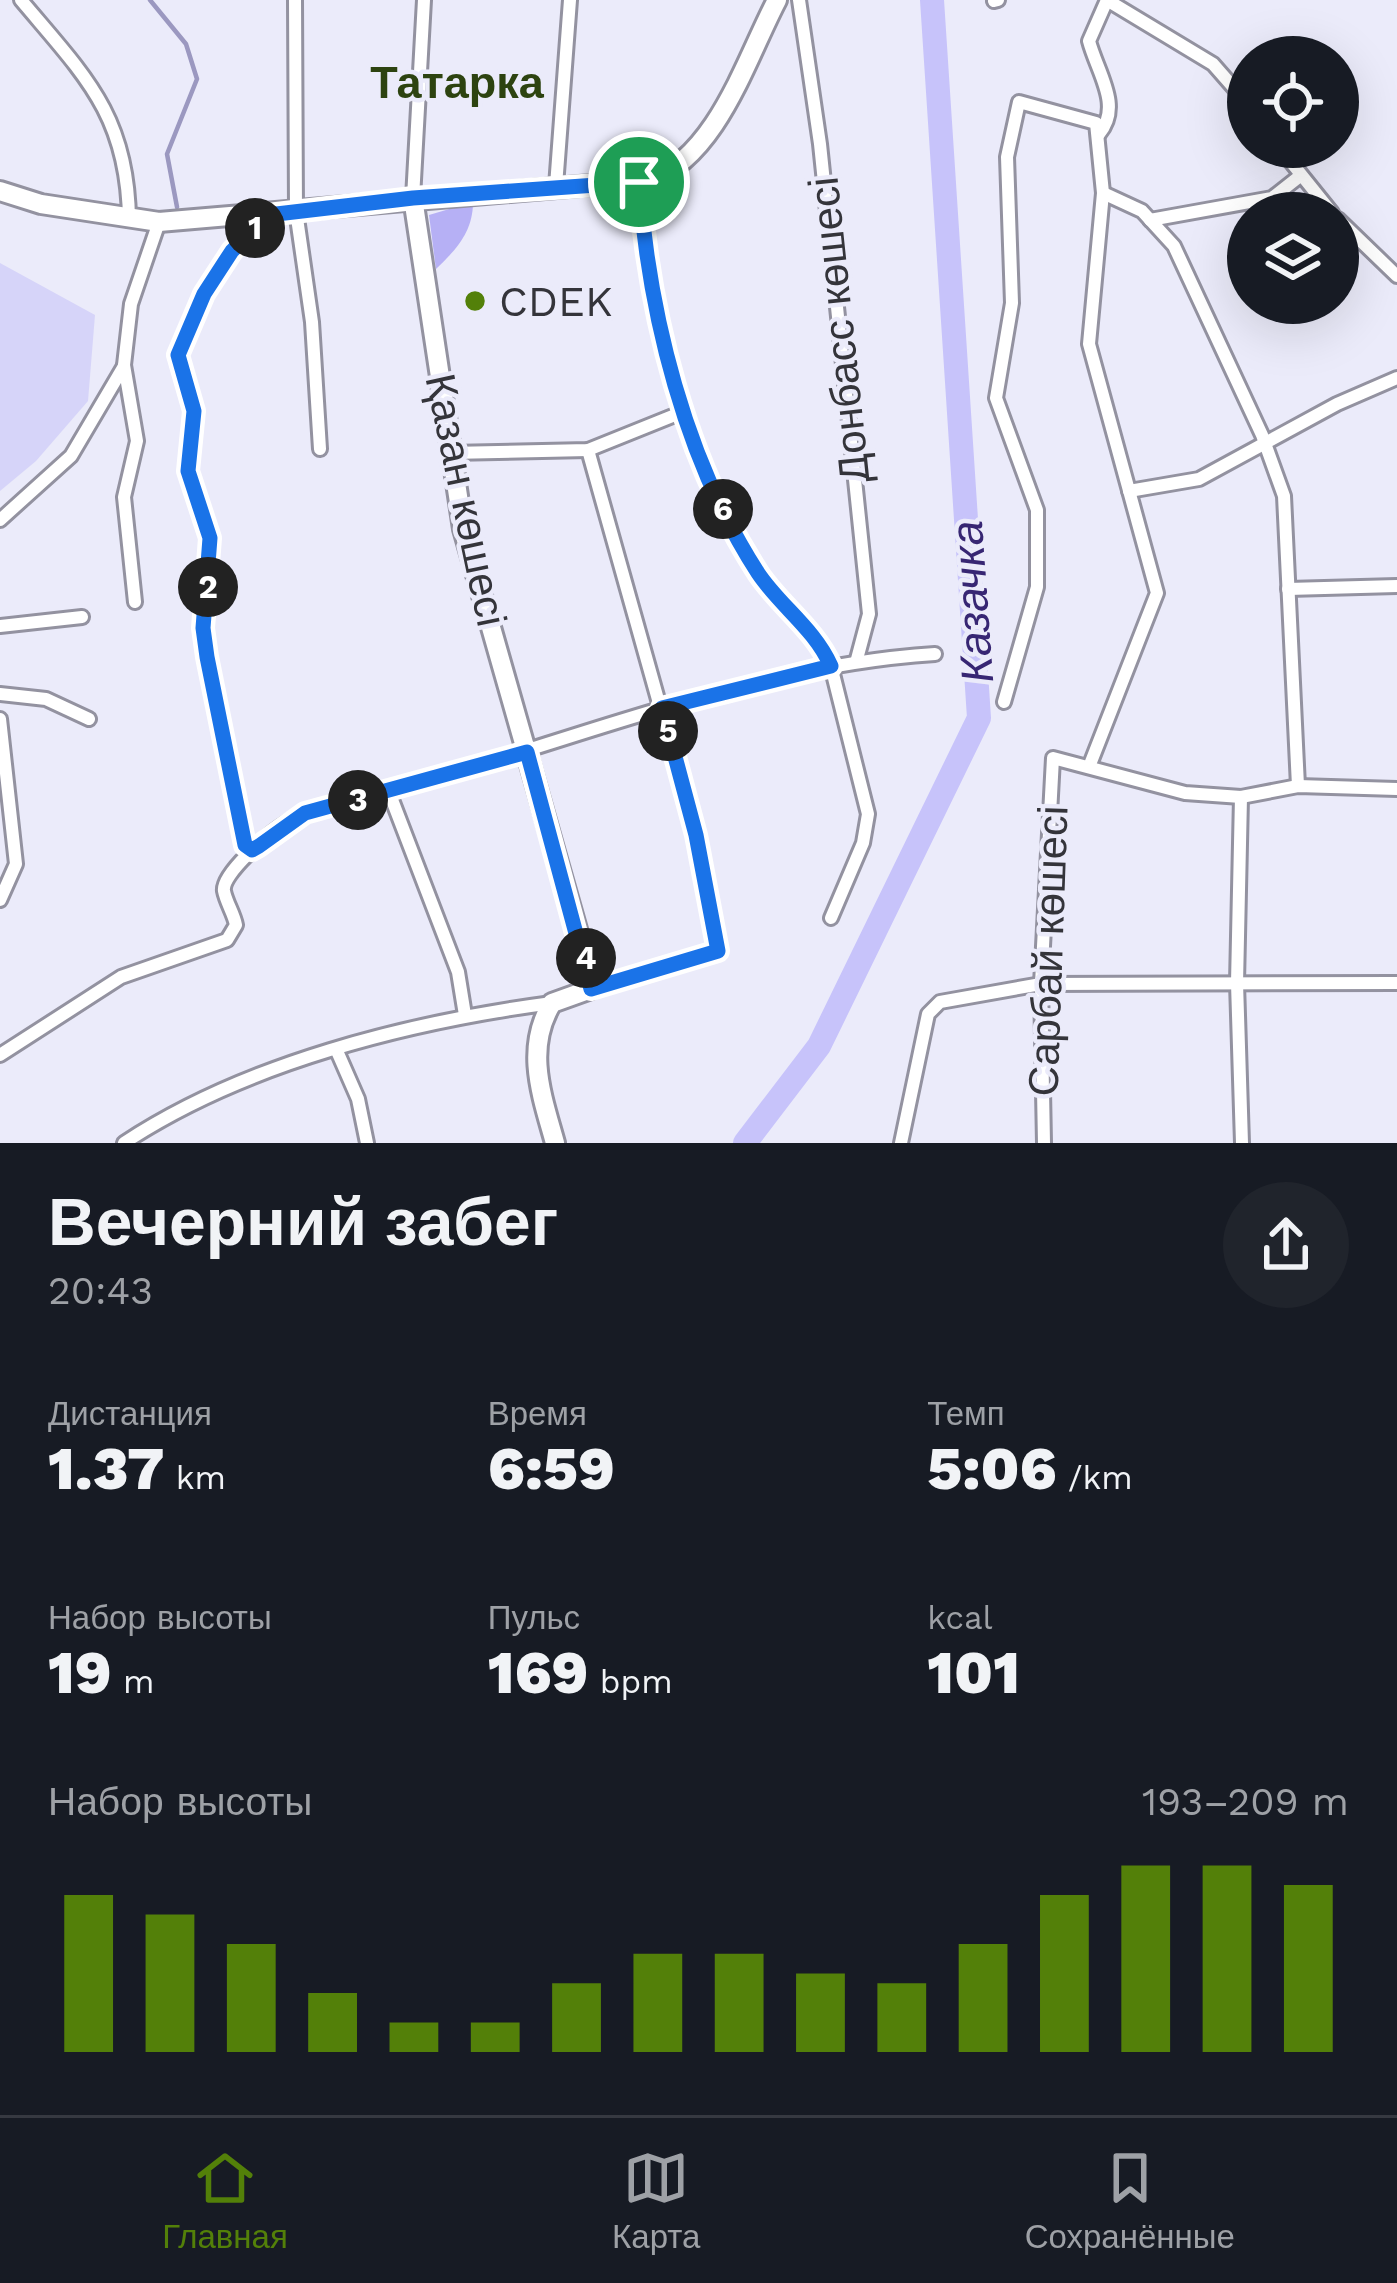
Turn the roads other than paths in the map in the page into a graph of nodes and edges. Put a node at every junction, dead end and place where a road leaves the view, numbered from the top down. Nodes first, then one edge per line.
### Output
1 (21, 0) edge
2 (295, 0) edge
3 (424, 0) edge
4 (570, 0) edge
5 (777, 0) edge
6 (799, 0) edge
7 (1107, 0) edge
8 (1227, 80) edge
9 (1099, 134) junction
10 (1294, 168) edge
11 (1300, 176) junction
12 (639, 182) junction
13 (556, 187) junction
14 (0, 190) edge
15 (1314, 192) edge
16 (1103, 194) junction
17 (413, 198) junction
18 (296, 211) junction
19 (268, 215) junction
20 (129, 220) junction
21 (1150, 220) junction
22 (159, 222) junction
23 (1359, 240) edge
24 (1397, 277) edge
25 (124, 365) junction
26 (1397, 378) edge
27 (686, 411) junction
28 (1266, 446) junction
29 (320, 449) dead end
30 (588, 450) junction
31 (449, 453) junction
32 (1129, 491) junction
33 (0, 520) edge
34 (1397, 586) edge
35 (1288, 589) junction
36 (135, 602) dead end
37 (82, 617) dead end
38 (0, 626) edge
39 (935, 654) dead end
40 (857, 659) junction
41 (831, 666) junction
42 (0, 694) edge
43 (1004, 702) dead end
44 (662, 708) junction
45 (0, 719) edge
46 (89, 719) dead end
47 (527, 752) junction
48 (1089, 767) junction
49 (1298, 786) junction
50 (1397, 789) edge
51 (389, 792) junction
52 (1241, 796) junction
53 (252, 850) junction
54 (0, 900) edge
55 (831, 918) dead end
56 (1237, 982) junction
57 (1397, 983) edge
58 (1041, 984) junction
59 (591, 989) junction
60 (551, 1003) junction
61 (465, 1015) junction
62 (337, 1051) junction
63 (0, 1055) edge
64 (124, 1143) edge
65 (367, 1143) edge
66 (555, 1143) edge
67 (901, 1143) edge
68 (1044, 1143) edge
69 (1242, 1143) edge

1 - 20 street
2 - 18 street
3 - 17 street, Қазан көшесі
4 - 13 street
5 - 12 street
6 - 40 street, Донбасс көшесі
7 - 8 street
7 - 9 street
9 - 16 street
9 - 43 street
10 - 11 street
11 - 15 street
11 - 21 street
12 - 13 street
12 - 27 street
13 - 17 street
14 - 20 street
16 - 21 street
16 - 32 street
17 - 18 street
17 - 31 street, Қазан көшесі
18 - 19 street
18 - 29 street
19 - 22 street
19 - 53 street
20 - 22 street
21 - 28 street
22 - 25 street
23 - 24 street
25 - 33 street
25 - 36 street
26 - 28 street
27 - 30 street
27 - 41 street
28 - 32 street
28 - 35 street
30 - 31 street
30 - 44 street
31 - 47 street, Қазан көшесі
32 - 48 street
34 - 35 street
35 - 49 street
37 - 38 street
39 - 40 street
40 - 41 street
41 - 44 street
41 - 55 street
42 - 46 street
44 - 47 street
44 - 59 street
45 - 54 street
47 - 51 street
47 - 59 street, Қазан көшесі
48 - 52 street
48 - 58 street, Сарбай көшесі
49 - 50 street
49 - 52 street
51 - 53 street
51 - 61 street
52 - 56 street
53 - 63 street
56 - 57 street
56 - 58 street
56 - 69 street
58 - 67 street
58 - 68 street, Сарбай көшесі
59 - 60 street
60 - 61 street
60 - 66 street
61 - 62 street
62 - 64 street
62 - 65 street

